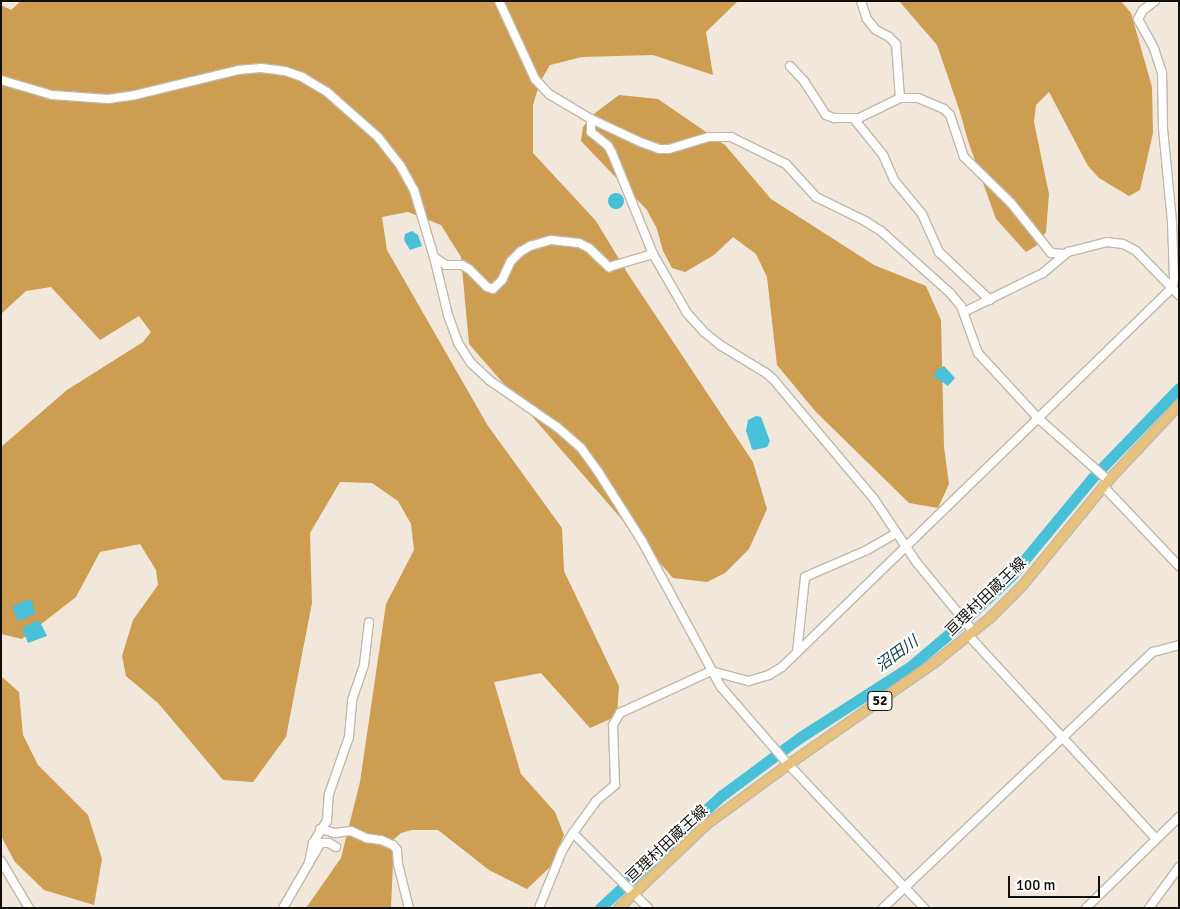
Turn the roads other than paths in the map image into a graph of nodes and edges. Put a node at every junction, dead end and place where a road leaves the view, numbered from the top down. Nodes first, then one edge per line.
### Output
1 (499, 1) edge
2 (860, 1) edge
3 (1155, 1) edge
4 (790, 66) dead end
5 (1, 80) edge
6 (900, 98) junction
7 (591, 119) junction
8 (854, 119) junction
9 (1176, 249) edge
10 (653, 254) junction
11 (1064, 254) junction
12 (434, 257) junction
13 (1172, 288) junction
14 (1179, 295) edge
15 (990, 300) junction
16 (964, 312) junction
17 (1179, 404) edge
18 (1039, 419) junction
19 (1105, 483) junction
20 (897, 533) junction
21 (906, 547) junction
22 (1179, 566) edge
23 (369, 622) dead end
24 (971, 633) junction
25 (1179, 645) edge
26 (797, 652) junction
27 (711, 671) junction
28 (1062, 738) junction
29 (788, 764) junction
30 (1179, 817) edge
31 (320, 829) junction
32 (573, 833) junction
33 (1156, 839) junction
34 (336, 848) dead end
35 (1, 861) edge
36 (309, 863) junction
37 (1179, 867) edge
38 (904, 887) junction
39 (635, 892) junction
40 (29, 908) edge
41 (283, 908) edge
42 (409, 908) edge
43 (538, 908) edge
44 (618, 908) edge
45 (648, 908) edge
46 (883, 908) edge
47 (924, 908) edge
48 (1086, 908) edge
49 (1149, 908) edge

1 - 7 street
2 - 6 street
3 - 9 street
4 - 8 street
5 - 12 street
6 - 8 street
6 - 11 street
7 - 10 street
7 - 16 street
8 - 15 street
9 - 13 street
10 - 12 street
10 - 20 street
11 - 13 street
11 - 15 street
12 - 27 street
13 - 14 street
13 - 18 street
15 - 16 street
16 - 18 street
17 - 19 main road, 亘理村田蔵王線 / 52
18 - 19 street
18 - 21 street
19 - 22 street
19 - 24 main road, 亘理村田蔵王線 / 52
20 - 21 street
20 - 26 street
21 - 24 street
21 - 26 street
23 - 31 street
24 - 28 street
24 - 29 main road, 亘理村田蔵王線 / 52
25 - 28 street
26 - 27 street
27 - 29 street
27 - 32 street
28 - 33 street
28 - 38 street
29 - 38 street
29 - 39 main road, 亘理村田蔵王線 / 52
30 - 33 street
31 - 36 street
31 - 42 street
32 - 39 street
32 - 43 street
33 - 48 street
34 - 36 street
35 - 40 street
36 - 41 street
37 - 49 street
38 - 46 street
38 - 47 street
39 - 44 main road, 亘理村田蔵王線 / 52
39 - 45 street

